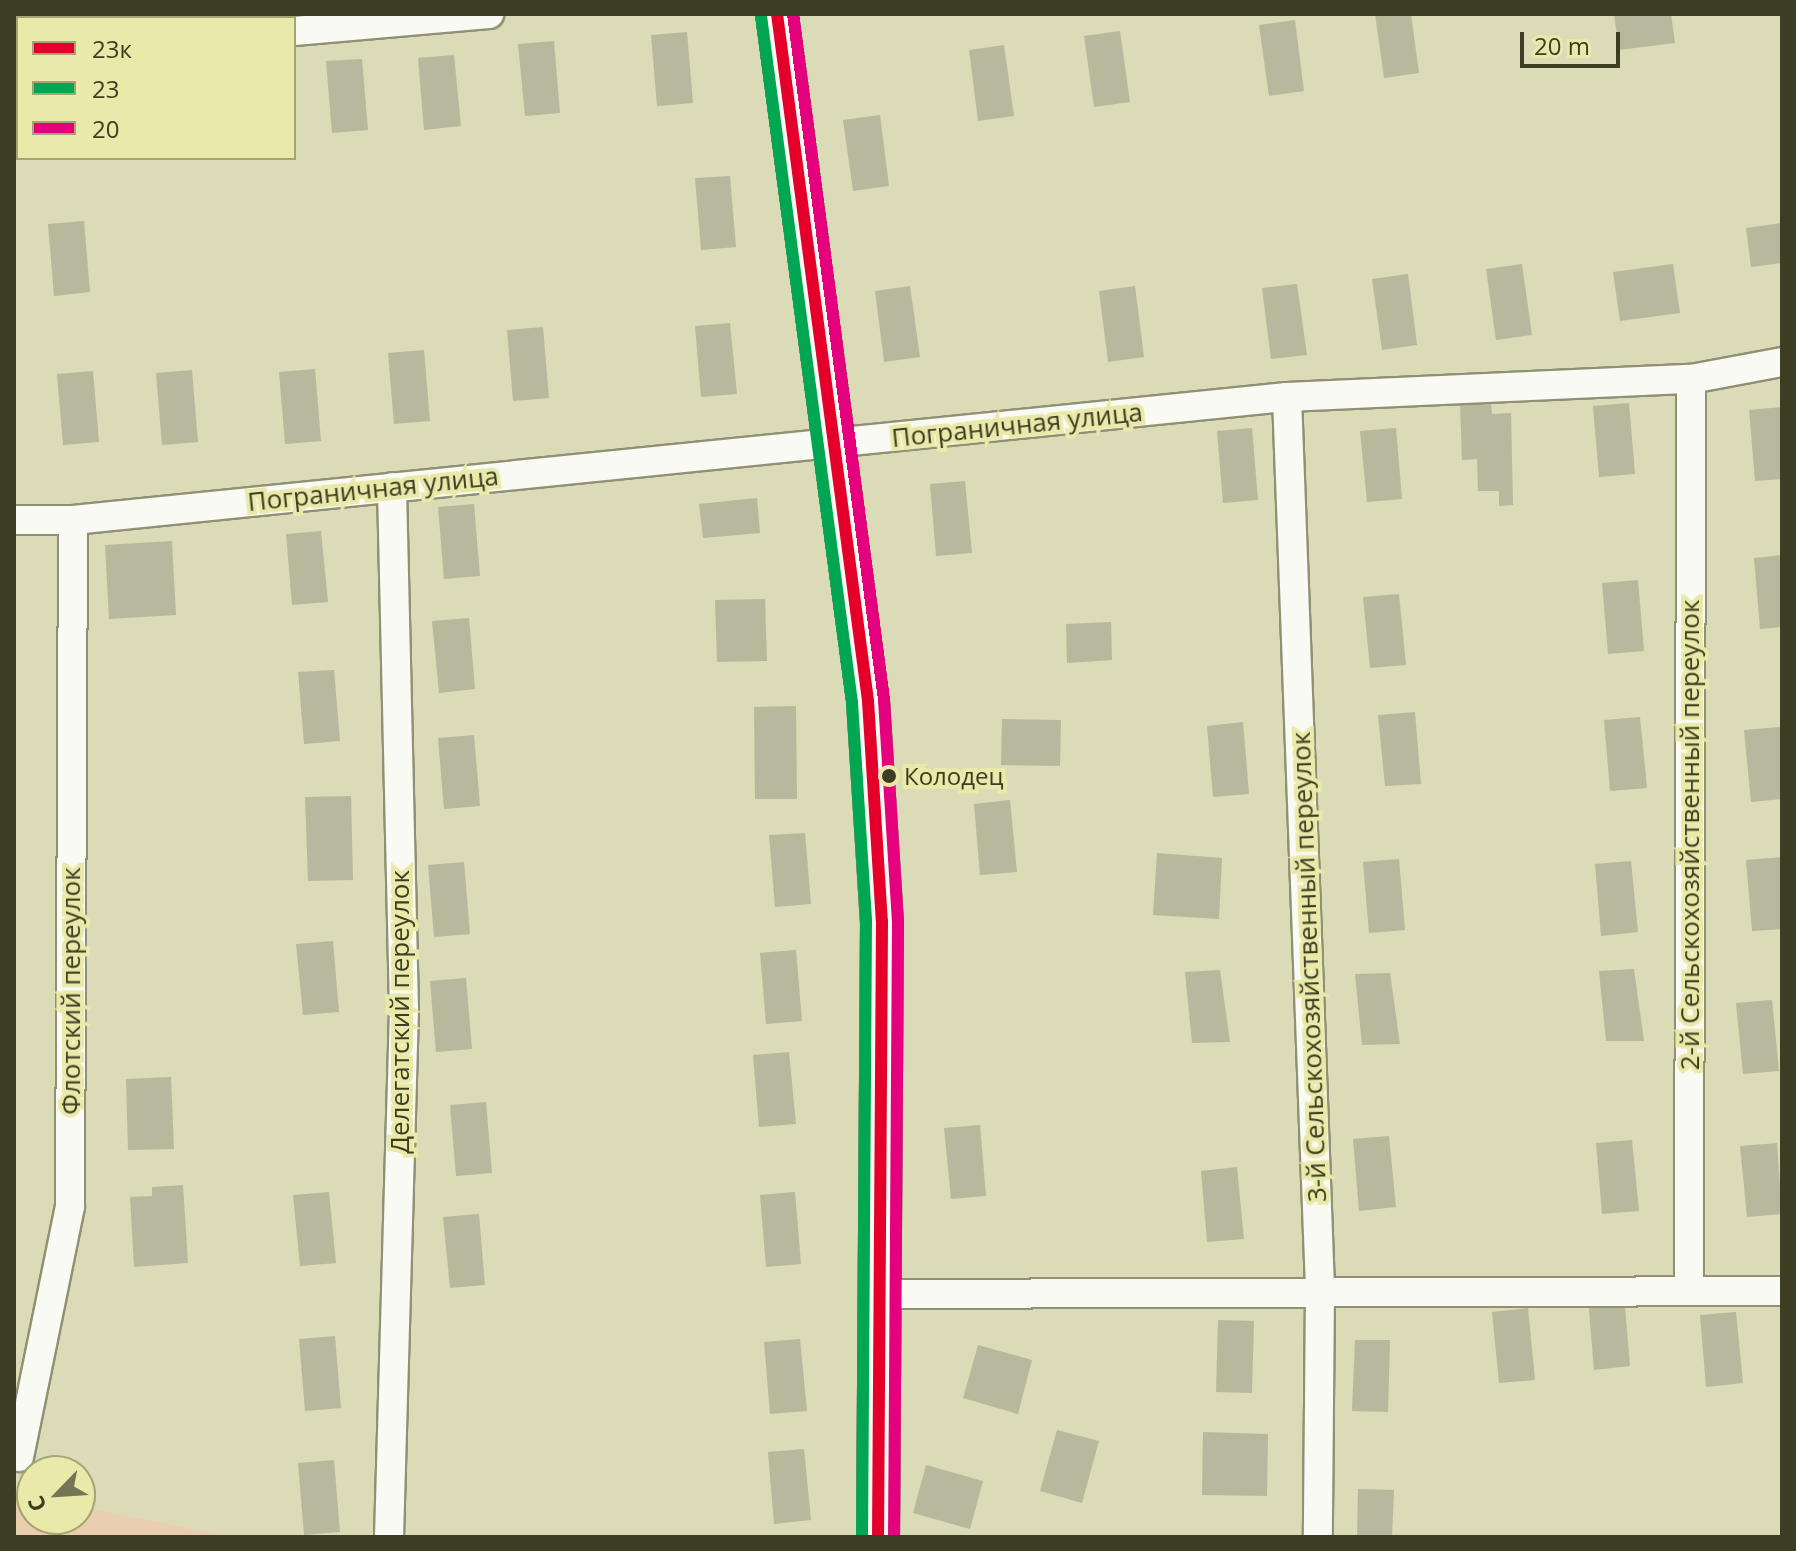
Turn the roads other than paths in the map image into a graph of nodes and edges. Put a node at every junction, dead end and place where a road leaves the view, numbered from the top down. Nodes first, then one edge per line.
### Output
1 (489, 14) edge
2 (777, 14) edge
3 (296, 31) edge
4 (1782, 362) edge
5 (1691, 379) junction
6 (1287, 397) junction
7 (835, 444) junction
8 (392, 487) junction
9 (14, 520) edge
10 (73, 520) junction
11 (1320, 1288) junction
12 (1689, 1291) junction
13 (1782, 1291) edge
14 (884, 1294) junction
15 (19, 1455) edge
16 (389, 1537) edge
17 (878, 1537) edge
18 (1318, 1537) edge

1 - 3 street
2 - 7 street
4 - 5 street, Пограничная улица
5 - 6 street, Пограничная улица
5 - 12 street, 2-й Сельскохозяйственный переулок
6 - 7 street, Пограничная улица
6 - 11 street, 3-й Сельскохозяйственный переулок
7 - 8 street, Пограничная улица
7 - 14 street
8 - 10 street, Пограничная улица
8 - 16 street, Делегатский переулок
9 - 10 street, Пограничная улица
10 - 15 street, Флотский переулок
11 - 12 street
11 - 14 street
11 - 18 street, 3-й Сельскохозяйственный переулок
12 - 13 street
14 - 17 street

